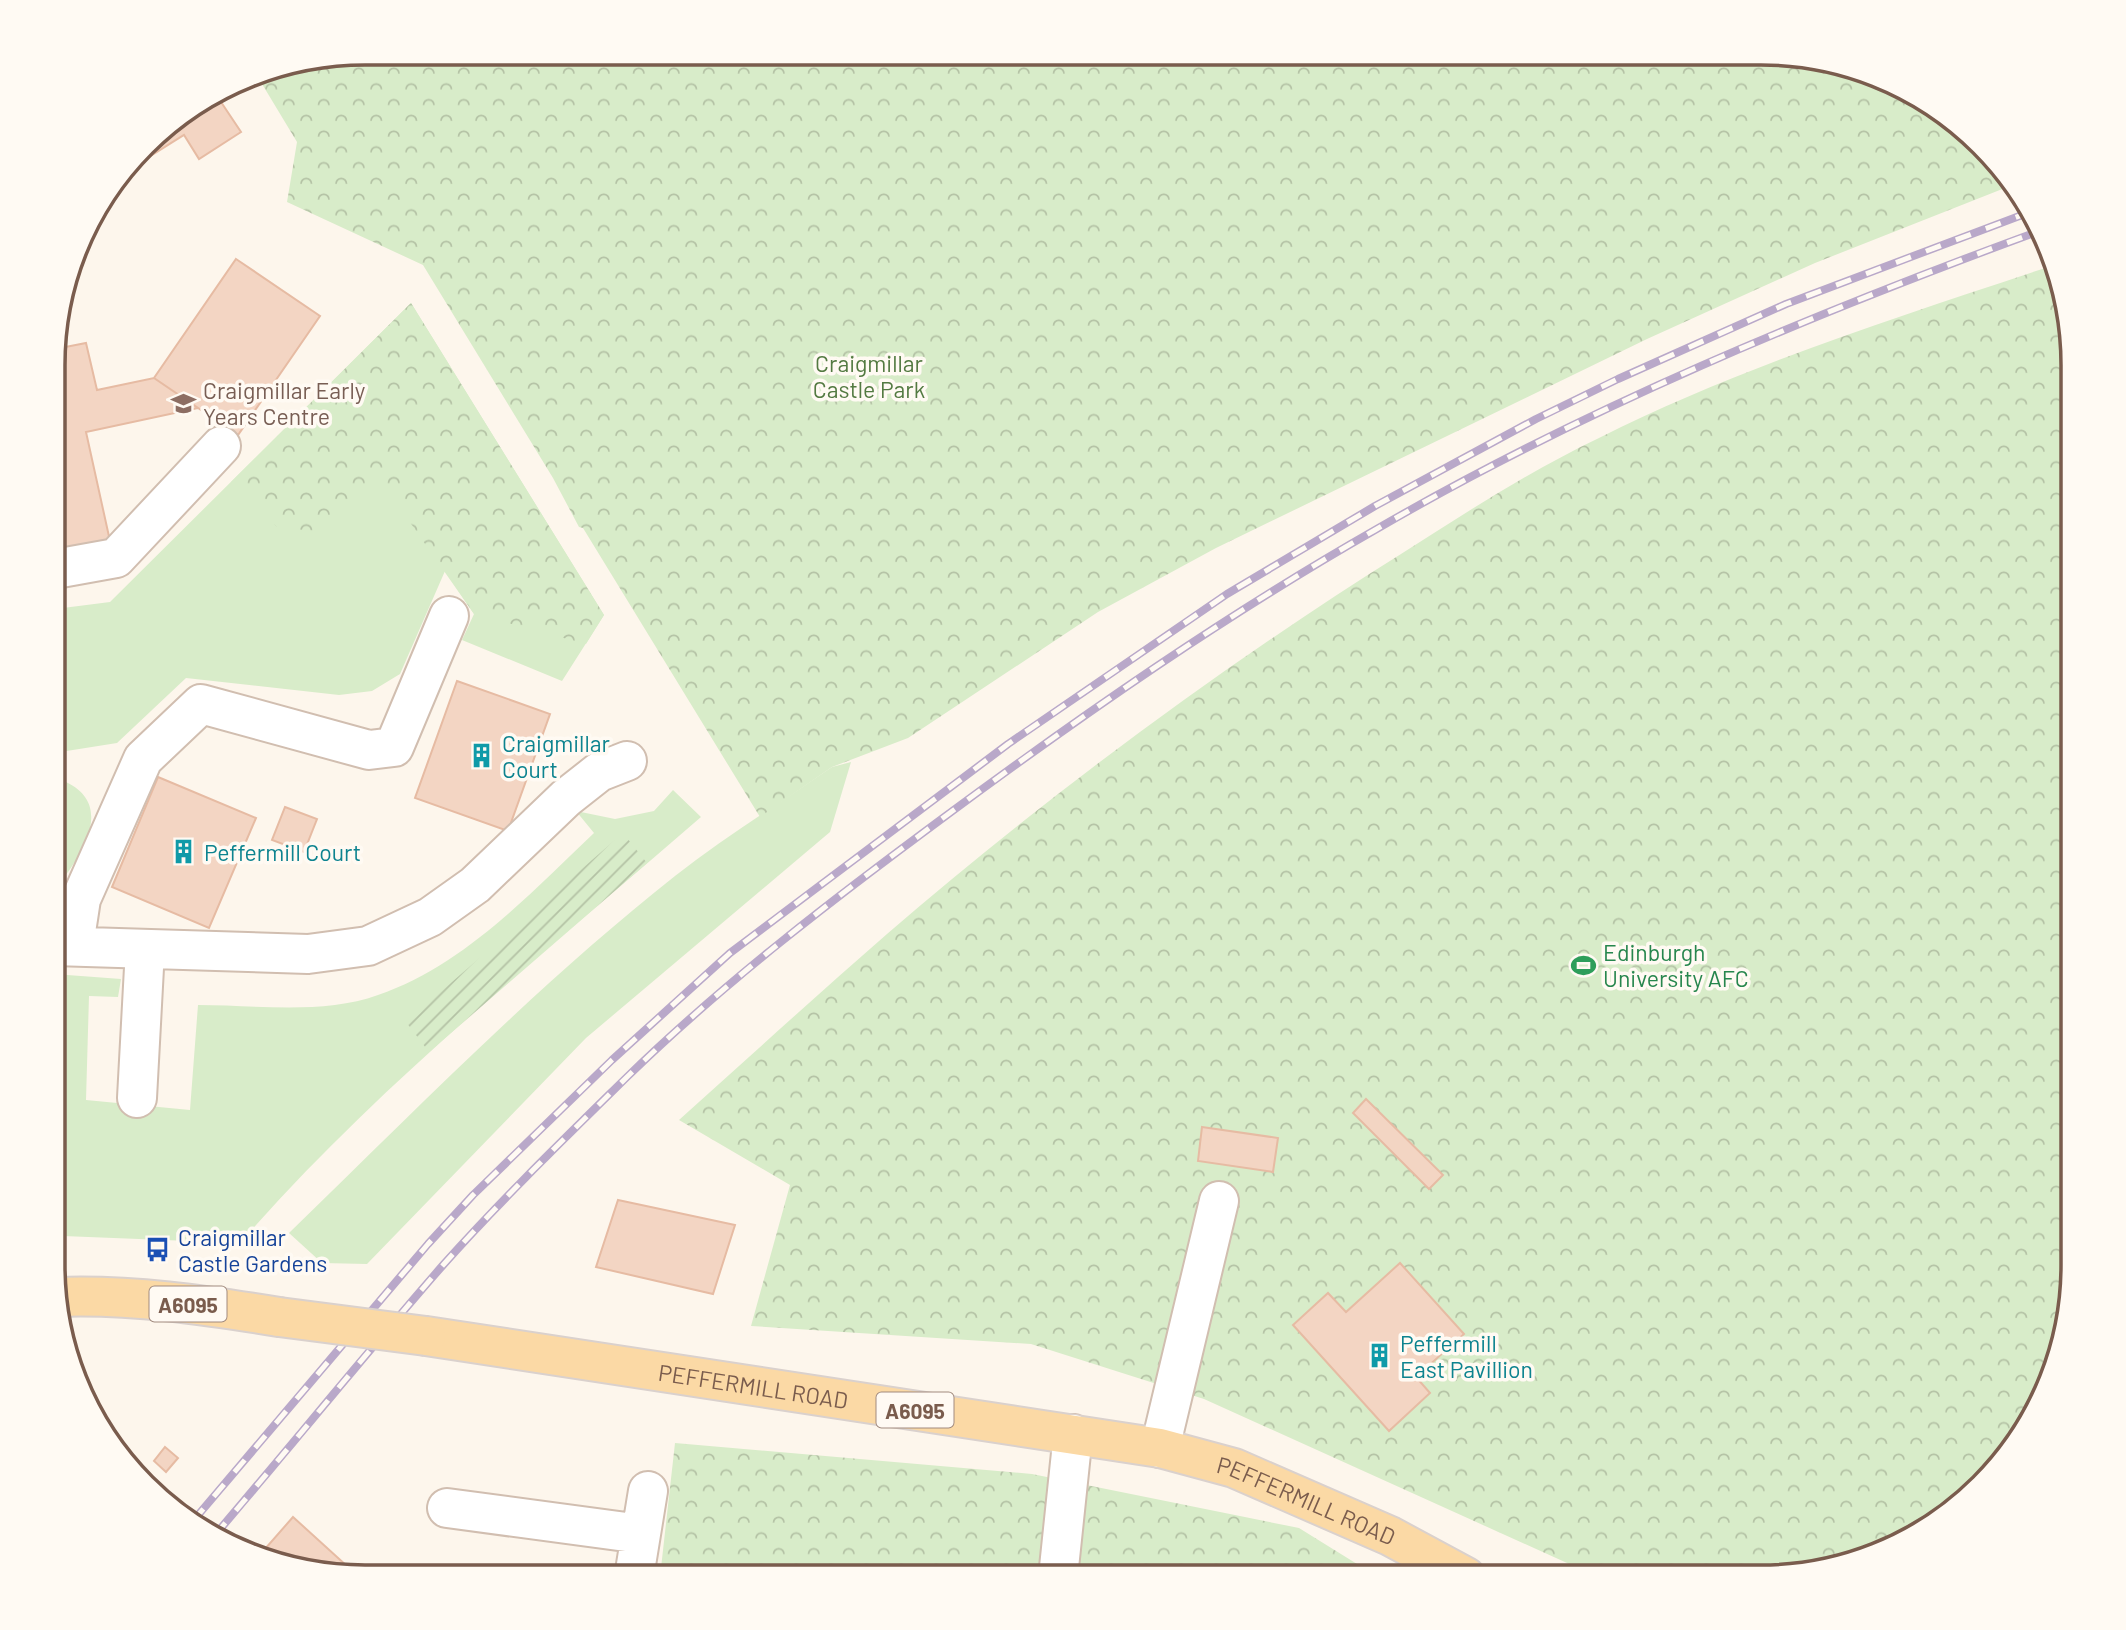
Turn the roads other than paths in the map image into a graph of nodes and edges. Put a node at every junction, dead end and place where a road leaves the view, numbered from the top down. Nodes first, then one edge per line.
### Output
1 (221, 446) dead end
2 (65, 567) edge
3 (449, 616) dead end
4 (627, 761) dead end
5 (65, 942) edge
6 (65, 945) edge
7 (145, 949) junction
8 (137, 1098) dead end
9 (1219, 1201) dead end
10 (66, 1297) edge
11 (1073, 1434) junction
12 (1160, 1448) junction
13 (648, 1490) dead end
14 (447, 1508) dead end
15 (641, 1534) junction
16 (636, 1565) edge
17 (1059, 1565) edge
18 (1444, 1565) edge

1 - 2 street
3 - 5 street
4 - 7 street
6 - 7 street
7 - 8 street
9 - 12 street
10 - 11 main road, PEFFERMILL ROAD / A6095, bridge
11 - 12 main road, PEFFERMILL ROAD / A6095
11 - 17 street
12 - 18 main road, PEFFERMILL ROAD / A6095
13 - 15 street
14 - 15 street
15 - 16 street

